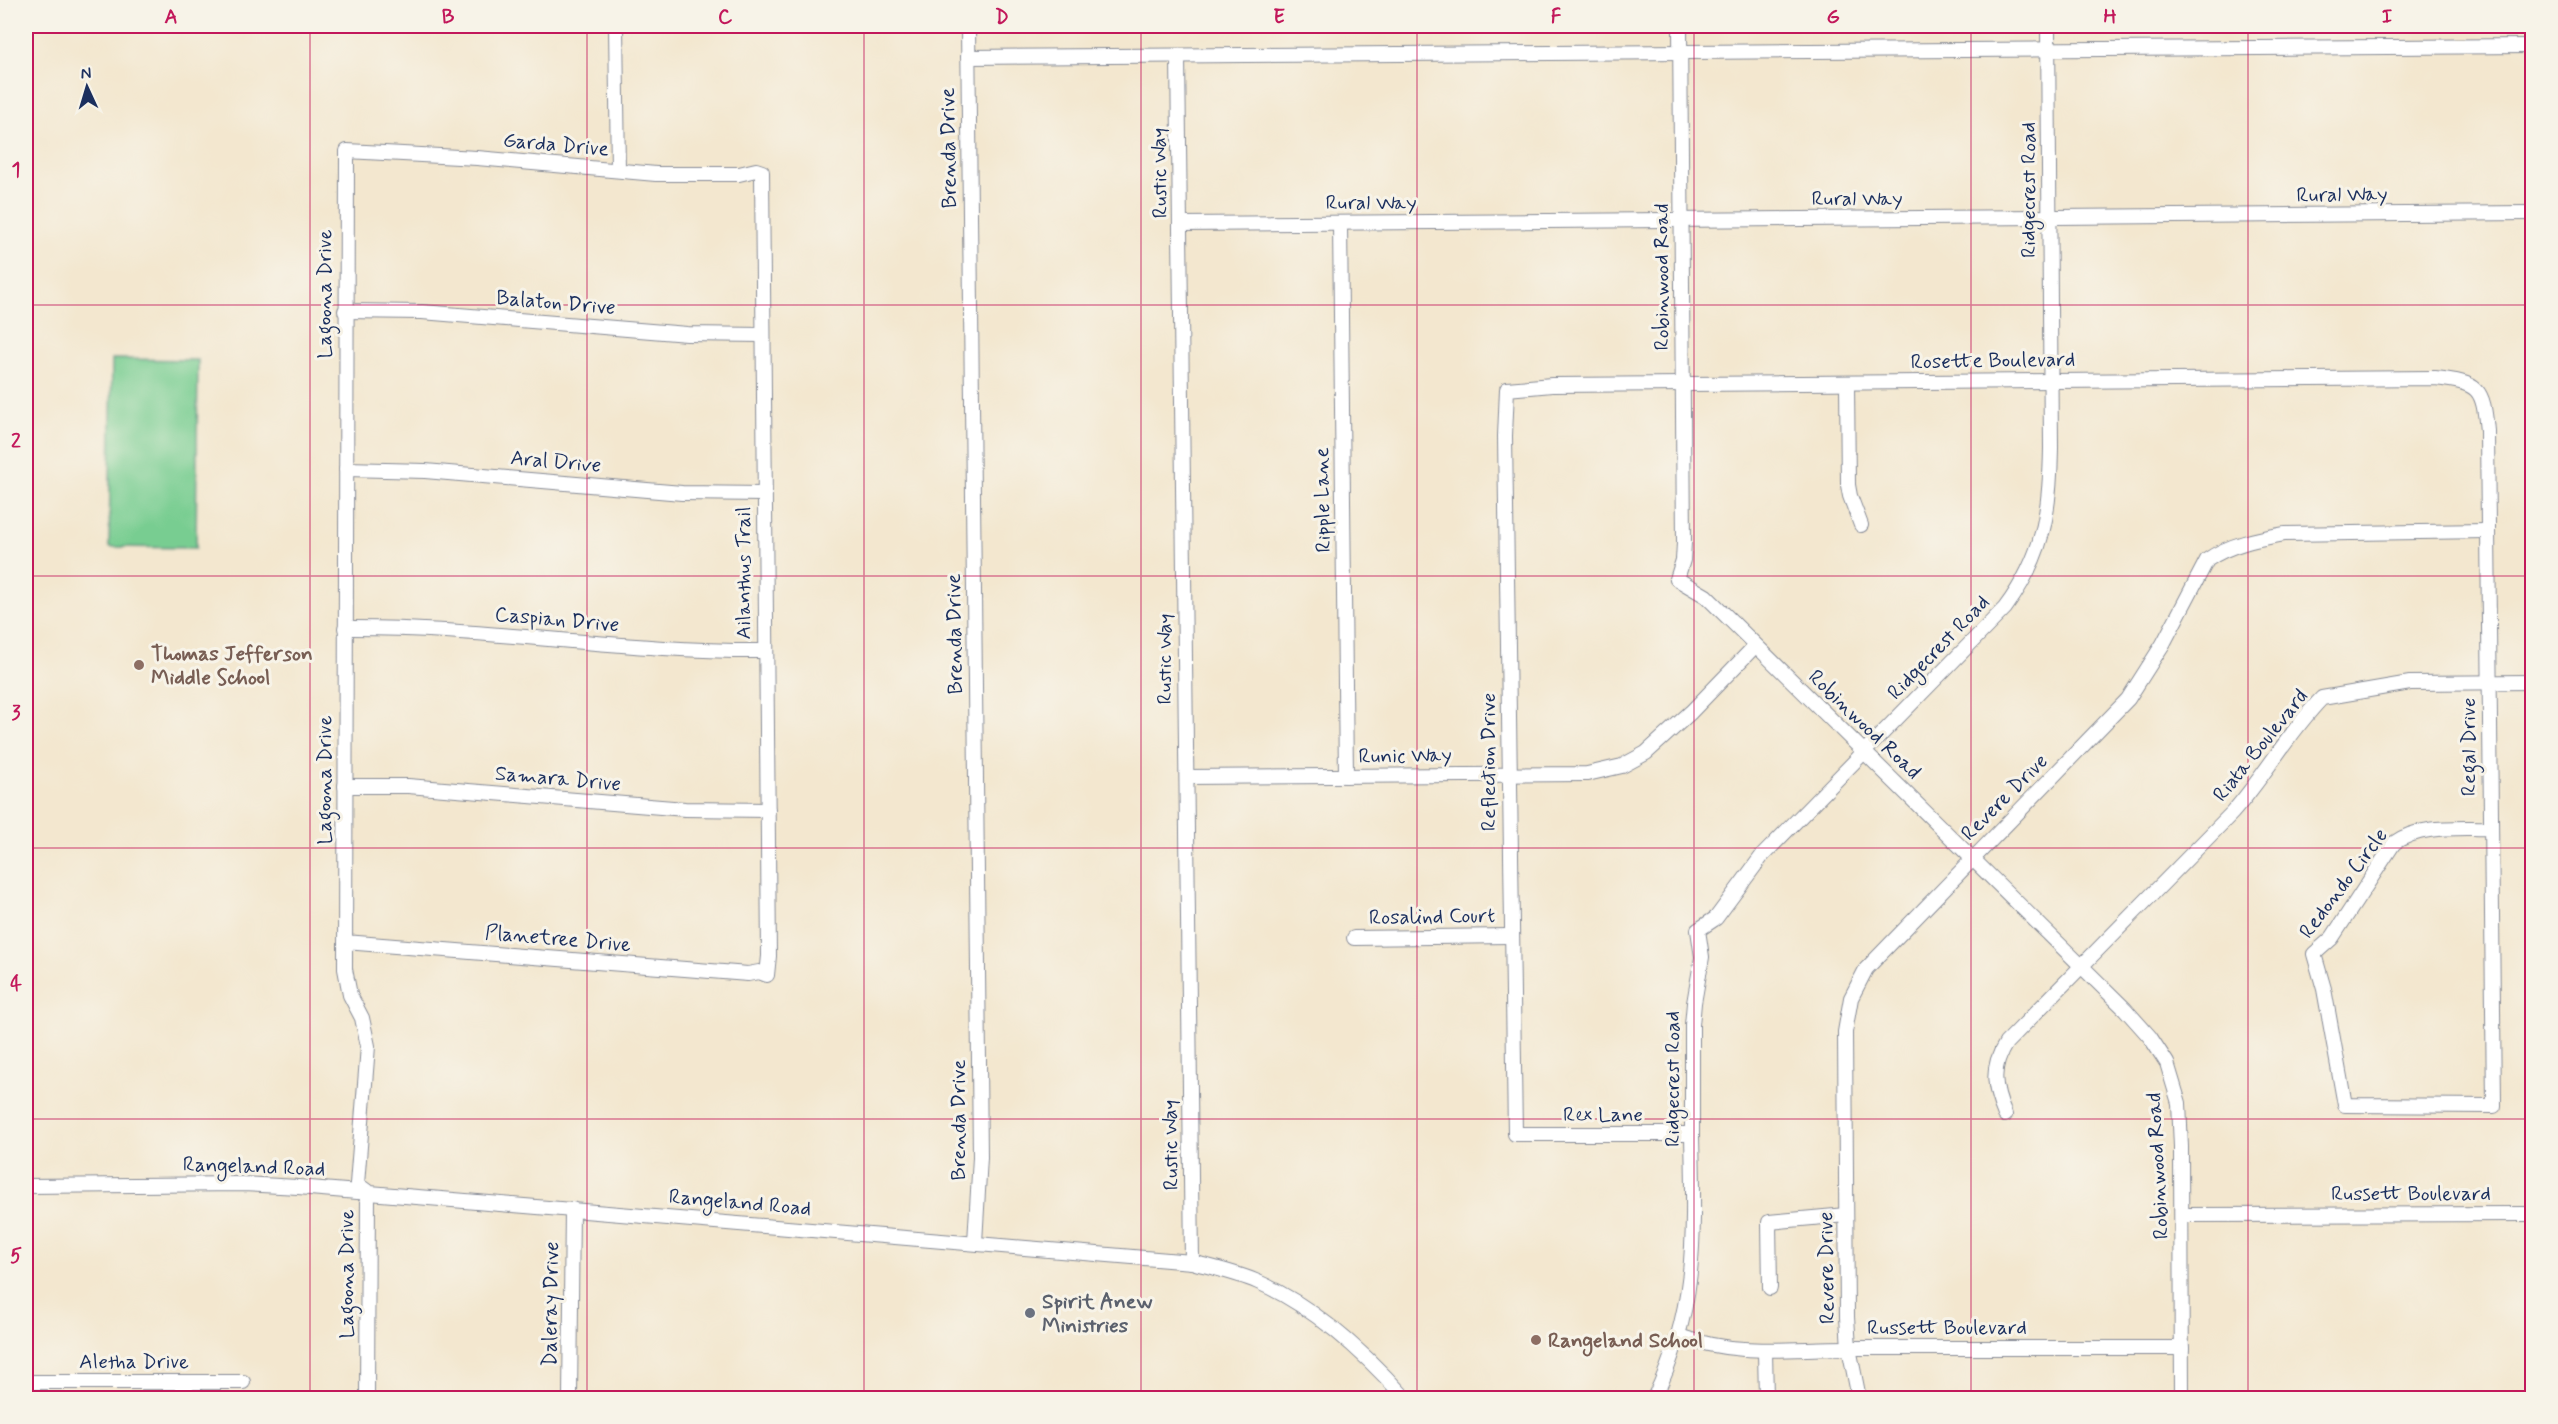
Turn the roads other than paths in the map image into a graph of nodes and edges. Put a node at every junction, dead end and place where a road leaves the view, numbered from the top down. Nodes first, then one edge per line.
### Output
1 (616, 26) edge
2 (968, 26) edge
3 (1680, 26) edge
4 (2048, 26) edge
5 (2532, 46) edge
6 (2048, 50) junction
7 (1680, 52) junction
8 (1178, 56) junction
9 (968, 57) junction
10 (347, 151) joint
11 (618, 170) junction
12 (762, 172) joint
13 (2532, 213) edge
14 (2050, 218) junction
15 (1681, 220) junction
16 (1181, 224) junction
17 (1340, 224) junction
18 (345, 311) junction
19 (762, 335) junction
20 (2051, 380) junction
21 (1847, 383) junction
22 (1683, 384) junction
23 (1507, 389) joint
24 (2476, 391) joint
25 (346, 469) junction
26 (764, 494) junction
27 (1861, 525) dead end
28 (2487, 531) junction
29 (345, 628) junction
30 (1755, 646) junction
31 (765, 651) junction
32 (2532, 682) edge
33 (2489, 683) junction
34 (1864, 752) junction
35 (1508, 775) junction
36 (1346, 776) junction
37 (1187, 777) junction
38 (345, 786) junction
39 (768, 810) junction
40 (2490, 828) junction
41 (1972, 859) junction
42 (1510, 936) junction
43 (1354, 938) dead end
44 (345, 942) junction
45 (2081, 966) junction
46 (767, 975) joint
47 (2494, 1106) joint
48 (2005, 1115) dead end
49 (1515, 1134) joint
50 (1692, 1134) junction
51 (26, 1186) edge
52 (368, 1192) junction
53 (572, 1209) junction
54 (2532, 1214) edge
55 (1846, 1215) junction
56 (2182, 1215) junction
57 (975, 1242) junction
58 (1192, 1262) junction
59 (1770, 1288) dead end
60 (1679, 1336) junction
61 (1849, 1348) junction
62 (2182, 1348) junction
63 (1765, 1351) junction
64 (26, 1382) edge
65 (243, 1382) dead end
66 (367, 1398) edge
67 (570, 1398) edge
68 (1405, 1398) edge
69 (1654, 1398) edge
70 (1766, 1398) edge
71 (1859, 1398) edge
72 (2182, 1398) edge

1 - 11 street
2 - 9 street, Brenda Drive
3 - 7 street, Robinwood Road
4 - 6 street, Ridgecrest Road
5 - 6 street
6 - 7 street
6 - 14 street, Ridgecrest Road
7 - 8 street
7 - 15 street, Robinwood Road
8 - 9 street
8 - 16 street, Rustic Way
9 - 57 street, Brenda Drive
10 - 11 street, Garda Drive
10 - 18 street, Lagoona Drive
11 - 12 street, Garda Drive
12 - 19 street, Ailanthus Trail
13 - 14 street, Rural Way
14 - 15 street, Rural Way
14 - 20 street, Ridgecrest Road
15 - 17 street, Rural Way
15 - 22 street, Robinwood Road
16 - 17 street, Rural Way
16 - 37 street, Rustic Way
17 - 36 street, Ripple Lane
18 - 19 street, Balaton Drive
18 - 25 street, Lagoona Drive
19 - 26 street, Ailanthus Trail
20 - 21 street, Rosette Boulevard
20 - 24 street, Rosette Boulevard
20 - 34 street, Ridgecrest Road
21 - 22 street, Rosette Boulevard
21 - 27 street
22 - 23 street, Rosette Boulevard
22 - 30 street, Robinwood Road
23 - 35 street, Reflection Drive
24 - 28 street, Regal Drive
25 - 26 street, Aral Drive
25 - 29 street, Lagoona Drive
26 - 31 street, Ailanthus Trail
28 - 33 street, Regal Drive
28 - 41 street, Revere Drive
29 - 31 street, Caspian Drive
29 - 38 street, Lagoona Drive
30 - 34 street, Robinwood Road
30 - 35 street, Runic Way
31 - 39 street, Ailanthus Trail
32 - 33 street, Riata Boulevard
33 - 40 street, Regal Drive
33 - 45 street, Riata Boulevard
34 - 41 street, Robinwood Road
34 - 50 street, Ridgecrest Road
35 - 36 street, Runic Way
35 - 42 street, Reflection Drive
36 - 37 street, Runic Way
37 - 58 street, Rustic Way
38 - 39 street, Samara Drive
38 - 44 street, Lagoona Drive
39 - 46 street, Ailanthus Trail
40 - 47 street, Regal Drive
40 - 47 street, Redondo Circle
41 - 45 street, Robinwood Road
41 - 55 street, Revere Drive
42 - 43 street, Rosalind Court
42 - 49 street, Reflection Drive
44 - 46 street, Planetree Drive
44 - 52 street, Lagoona Drive
45 - 48 street, Riata Boulevard
45 - 56 street, Robinwood Road
49 - 50 street, Rex Lane
50 - 60 street, Ridgecrest Road
51 - 52 street, Rangeland Road
52 - 53 street, Rangeland Road
52 - 66 street, Lagoona Drive
53 - 57 street, Rangeland Road
53 - 67 street, Daleray Drive
54 - 56 street, Russett Boulevard
55 - 59 street
55 - 61 street, Revere Drive
56 - 62 street, Robinwood Road
57 - 58 street, Rangeland Road
58 - 68 street, Rangeland Road
60 - 63 street, Russett Boulevard
60 - 69 street, Ridgecrest Road
61 - 62 street, Russett Boulevard
61 - 63 street, Russett Boulevard
61 - 71 street, Revere Drive
62 - 72 street, Robinwood Road
63 - 70 street
64 - 65 street, Aletha Drive

